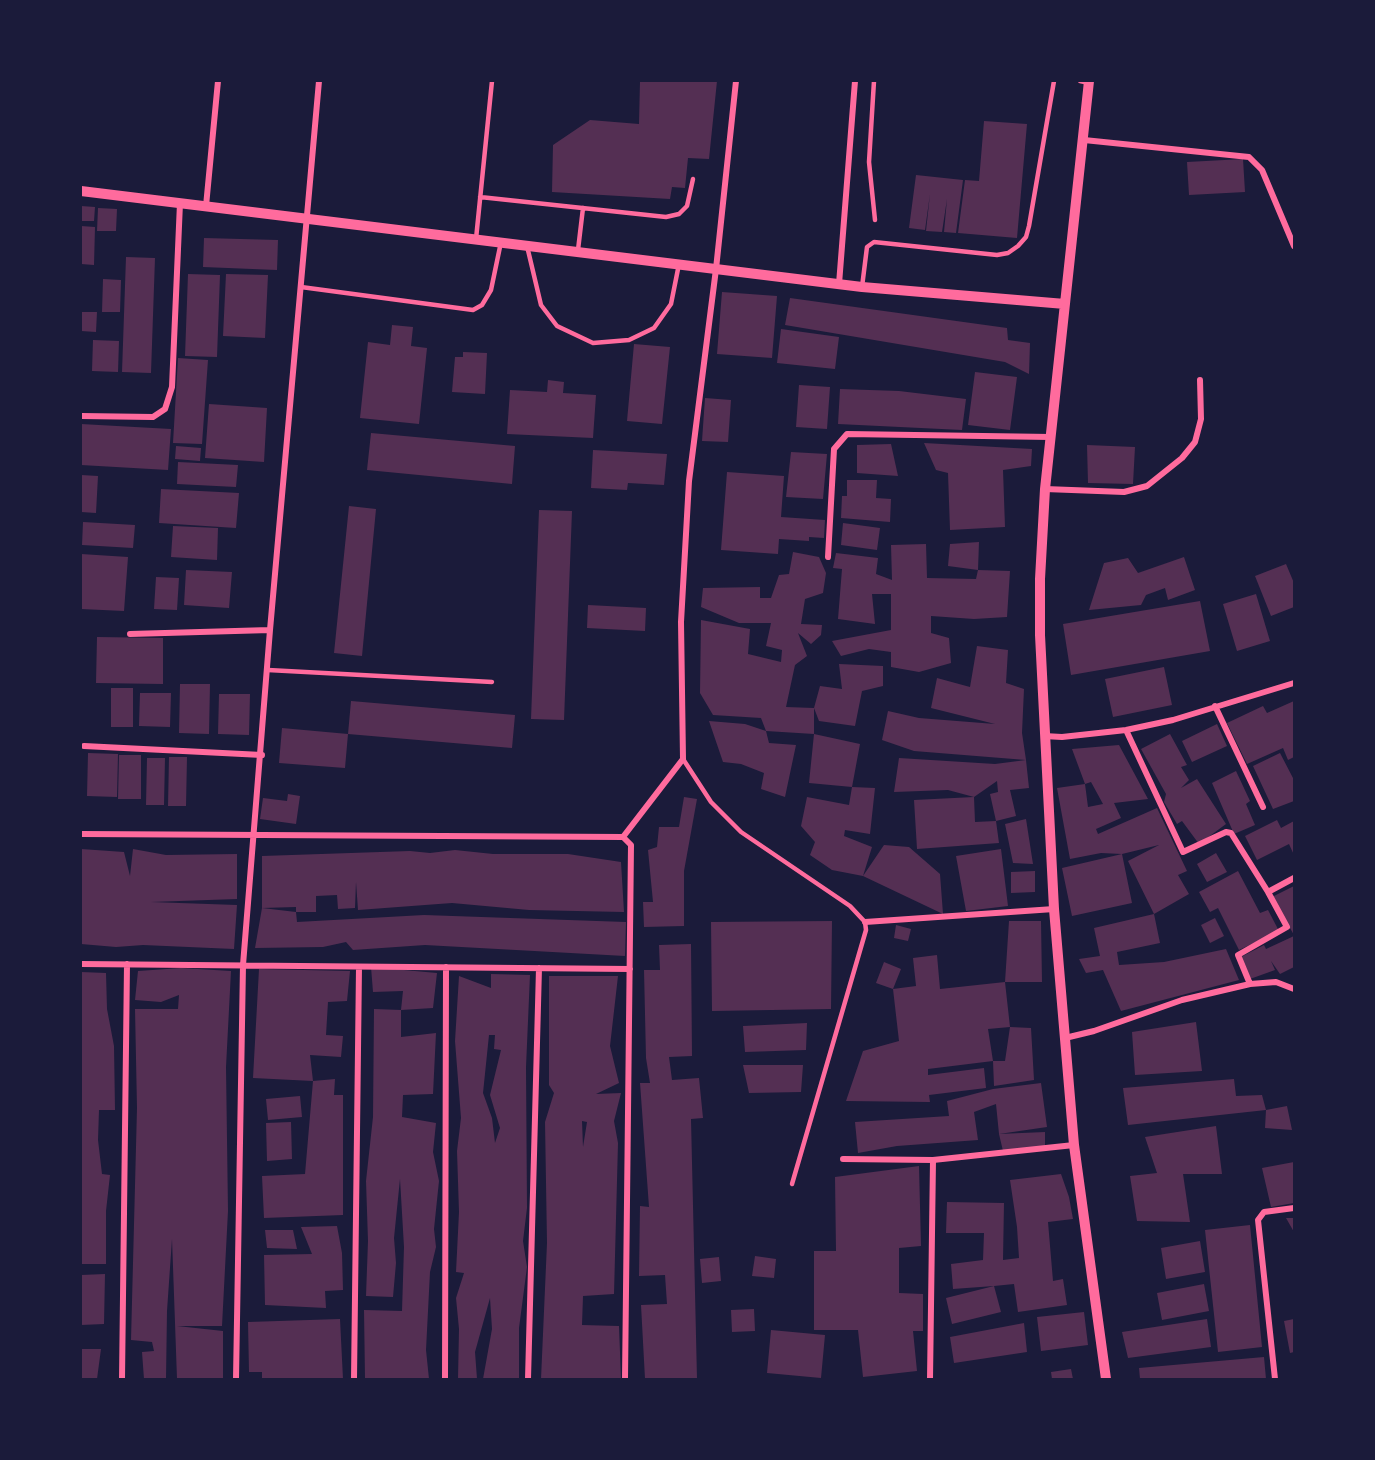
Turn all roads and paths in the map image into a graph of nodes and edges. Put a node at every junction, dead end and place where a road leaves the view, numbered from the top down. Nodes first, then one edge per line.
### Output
1 (218, 81) edge
2 (320, 81) edge
3 (492, 81) edge
4 (736, 81) edge
5 (855, 81) edge
6 (874, 81) edge
7 (1054, 81) edge
8 (1086, 82) edge
9 (1084, 140) junction
10 (693, 179) dead end
11 (81, 191) edge
12 (480, 197) junction
13 (180, 203) junction
14 (206, 206) junction
15 (583, 208) junction
16 (307, 219) junction
17 (875, 220) dead end
18 (476, 239) junction
19 (501, 242) junction
20 (1293, 242) edge
21 (527, 246) junction
22 (578, 252) junction
23 (679, 264) junction
24 (716, 269) junction
25 (839, 284) junction
26 (301, 287) junction
27 (862, 287) junction
28 (1065, 304) junction
29 (1200, 380) dead end
30 (81, 416) edge
31 (1051, 436) junction
32 (1045, 489) junction
33 (828, 557) dead end
34 (270, 630) junction
35 (130, 633) dead end
36 (268, 670) junction
37 (492, 682) dead end
38 (1294, 683) edge
39 (1215, 706) junction
40 (1126, 730) junction
41 (1044, 736) junction
42 (84, 746) dead end
43 (262, 754) junction
44 (683, 759) junction
45 (1263, 807) dead end
46 (81, 834) edge
47 (254, 837) junction
48 (623, 837) junction
49 (1294, 878) edge
50 (1268, 892) junction
51 (1054, 909) junction
52 (865, 922) junction
53 (81, 964) edge
54 (127, 964) junction
55 (243, 965) junction
56 (359, 967) junction
57 (446, 967) junction
58 (539, 968) junction
59 (630, 969) junction
60 (1250, 984) junction
61 (1294, 989) edge
62 (1065, 1038) junction
63 (1074, 1145) junction
64 (843, 1159) dead end
65 (933, 1160) junction
66 (792, 1185) dead end
67 (1294, 1208) edge
68 (122, 1379) edge
69 (236, 1379) edge
70 (354, 1379) edge
71 (445, 1379) edge
72 (528, 1379) edge
73 (625, 1379) edge
74 (930, 1379) edge
75 (1106, 1379) edge
76 (1275, 1379) edge

1 - 14 street
2 - 16 street
3 - 12 lane
4 - 24 street
5 - 25 street
6 - 17 lane
7 - 27 lane
8 - 9 street
9 - 20 street
9 - 28 street
10 - 15 lane
11 - 13 street
12 - 15 lane
12 - 18 lane
13 - 14 street
13 - 30 street
14 - 16 street
15 - 22 lane
16 - 18 street
16 - 26 street
18 - 19 street
19 - 21 street
19 - 26 lane
21 - 22 street
21 - 23 lane
22 - 23 street
23 - 24 street
24 - 25 street
24 - 44 street
25 - 27 street
26 - 34 street
27 - 28 street
28 - 31 street
29 - 32 street
31 - 32 street
31 - 33 street
32 - 41 street
34 - 35 street
34 - 36 street
36 - 37 lane
36 - 43 street
38 - 39 street
39 - 40 street
39 - 45 street
40 - 41 street
40 - 50 street
41 - 51 street
42 - 43 street
43 - 47 street
44 - 48 street
44 - 52 lane
46 - 47 street
47 - 48 street
47 - 55 street
48 - 59 street
49 - 50 street
50 - 60 street
51 - 52 street
51 - 62 street
52 - 66 lane
53 - 54 street
54 - 55 street
54 - 68 street
55 - 56 street
55 - 69 street
56 - 57 street
56 - 70 street
57 - 58 street
57 - 71 street
58 - 59 street
58 - 72 street
59 - 73 street
60 - 61 street
60 - 62 street
62 - 63 street
63 - 65 street
63 - 75 street
64 - 65 street
65 - 74 street
67 - 76 street

